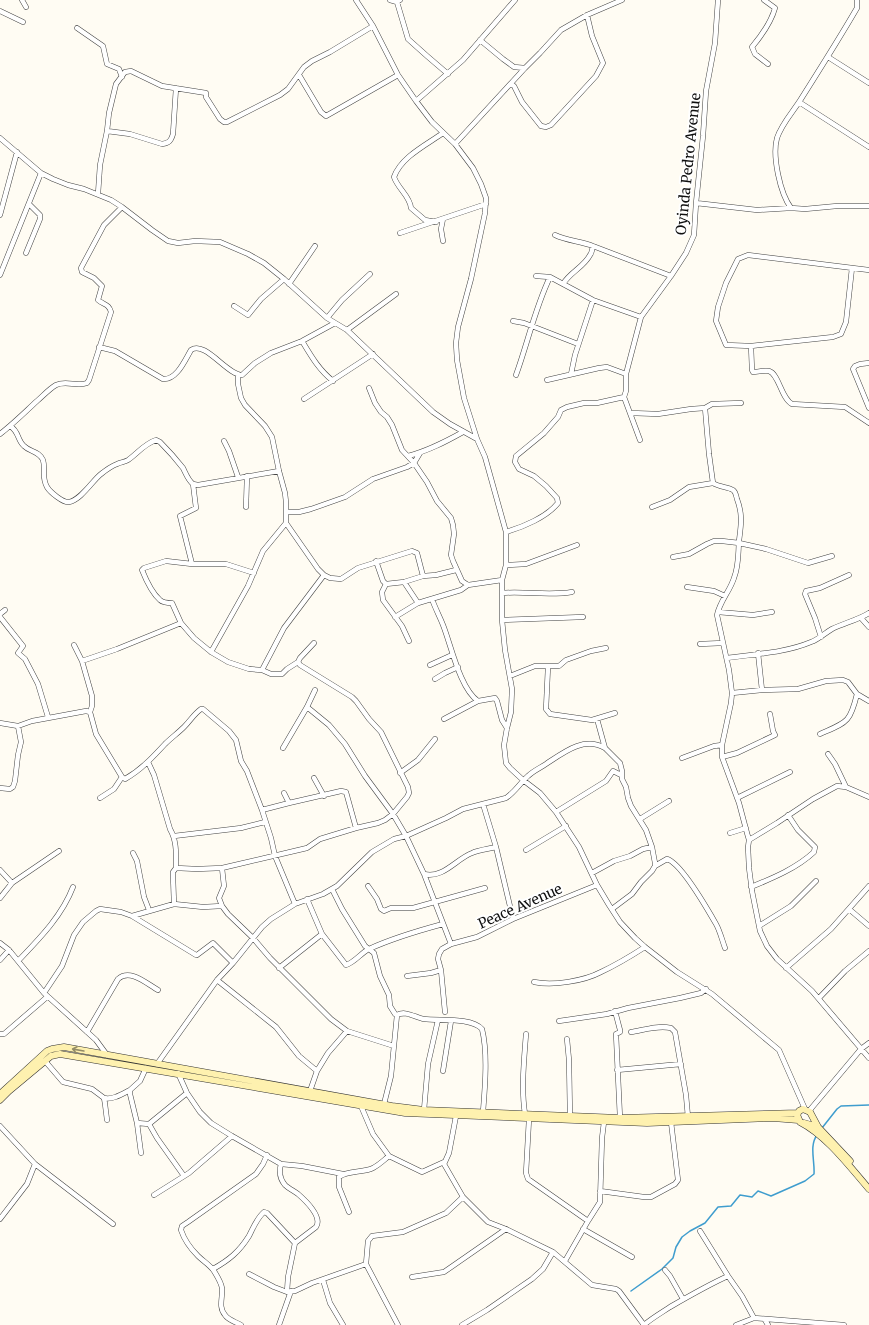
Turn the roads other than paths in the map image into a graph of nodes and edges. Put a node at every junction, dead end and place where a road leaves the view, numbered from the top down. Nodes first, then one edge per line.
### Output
1 (22, 0) edge
2 (356, 0) edge
3 (390, 0) edge
4 (514, 0) edge
5 (622, 0) edge
6 (718, 0) edge
7 (764, 0) edge
8 (857, 0) edge
9 (399, 1) edge
10 (26, 7) dead end
11 (0, 11) edge
12 (587, 15) junction
13 (23, 22) dead end
14 (373, 26) junction
15 (77, 28) dead end
16 (480, 40) junction
17 (828, 57) junction
18 (768, 64) dead end
19 (514, 66) junction
20 (525, 68) junction
21 (448, 74) junction
22 (299, 75) junction
23 (398, 75) junction
24 (518, 76) junction
25 (122, 77) junction
26 (869, 83) edge
27 (511, 84) junction
28 (176, 88) junction
29 (416, 101) junction
30 (799, 102) junction
31 (107, 131) junction
32 (443, 133) junction
33 (0, 138) edge
34 (455, 144) junction
35 (869, 146) edge
36 (17, 152) junction
37 (41, 173) junction
38 (98, 194) junction
39 (696, 203) junction
40 (29, 204) junction
41 (486, 204) junction
42 (869, 206) edge
43 (122, 207) junction
44 (791, 208) junction
45 (0, 215) edge
46 (443, 219) junction
47 (436, 222) junction
48 (400, 233) dead end
49 (555, 235) dead end
50 (443, 242) dead end
51 (315, 246) dead end
52 (593, 246) junction
53 (26, 253) dead end
54 (852, 268) junction
55 (869, 270) edge
56 (370, 274) dead end
57 (0, 276) edge
58 (536, 276) dead end
59 (671, 276) junction
60 (550, 277) junction
61 (284, 279) junction
62 (289, 284) junction
63 (563, 284) junction
64 (396, 294) dead end
65 (593, 300) junction
66 (234, 306) dead end
67 (641, 317) junction
68 (327, 318) junction
69 (513, 321) dead end
70 (335, 323) junction
71 (318, 326) dead end
72 (531, 326) junction
73 (347, 330) junction
74 (317, 332) junction
75 (302, 341) junction
76 (578, 344) junction
77 (751, 346) junction
78 (99, 347) junction
79 (373, 354) junction
80 (869, 363) edge
81 (571, 374) junction
82 (626, 374) junction
83 (238, 375) junction
84 (516, 375) dead end
85 (547, 380) dead end
86 (333, 381) junction
87 (369, 388) dead end
88 (624, 397) junction
89 (304, 399) dead end
90 (741, 403) dead end
91 (705, 408) junction
92 (869, 408) edge
93 (631, 413) junction
94 (869, 423) edge
95 (10, 426) junction
96 (463, 432) junction
97 (0, 434) edge
98 (477, 439) junction
99 (640, 440) dead end
100 (224, 442) dead end
101 (420, 453) junction
102 (408, 456) junction
103 (414, 463) junction
104 (278, 471) junction
105 (248, 476) junction
106 (238, 477) junction
107 (713, 483) junction
108 (193, 484) junction
109 (246, 507) dead end
110 (652, 507) dead end
111 (286, 512) junction
112 (286, 523) junction
113 (506, 532) junction
114 (739, 543) junction
115 (577, 545) dead end
116 (832, 556) dead end
117 (673, 558) dead end
118 (376, 562) junction
119 (192, 564) junction
120 (506, 566) junction
121 (456, 570) junction
122 (254, 573) junction
123 (324, 575) junction
124 (423, 576) junction
125 (849, 576) dead end
126 (502, 580) junction
127 (404, 582) junction
128 (384, 585) junction
129 (465, 586) junction
130 (687, 587) dead end
131 (572, 592) dead end
132 (502, 593) junction
133 (725, 596) junction
134 (432, 599) junction
135 (418, 603) junction
136 (5, 610) dead end
137 (718, 612) junction
138 (772, 612) dead end
139 (869, 613) edge
140 (0, 614) edge
141 (395, 616) junction
142 (0, 617) edge
143 (584, 617) dead end
144 (861, 618) junction
145 (502, 620) junction
146 (181, 624) junction
147 (869, 627) edge
148 (820, 637) junction
149 (409, 641) dead end
150 (314, 643) dead end
151 (723, 643) junction
152 (700, 644) dead end
153 (74, 645) dead end
154 (606, 648) dead end
155 (211, 652) junction
156 (758, 653) junction
157 (452, 655) junction
158 (727, 658) junction
159 (82, 661) junction
160 (298, 662) junction
161 (430, 665) dead end
162 (458, 667) junction
163 (548, 667) junction
164 (262, 670) junction
165 (510, 676) junction
166 (435, 679) dead end
167 (315, 690) dead end
168 (762, 690) junction
169 (732, 693) junction
170 (858, 694) junction
171 (478, 701) junction
172 (869, 701) edge
173 (307, 707) junction
174 (90, 712) junction
175 (615, 713) dead end
176 (770, 714) dead end
177 (48, 717) junction
178 (444, 719) dead end
179 (597, 719) junction
180 (0, 723) edge
181 (18, 726) junction
182 (507, 728) junction
183 (820, 734) dead end
184 (435, 739) dead end
185 (722, 745) junction
186 (283, 748) dead end
187 (606, 748) junction
188 (828, 754) dead end
189 (722, 757) junction
190 (682, 758) dead end
191 (148, 762) junction
192 (790, 772) dead end
193 (400, 773) junction
194 (621, 775) junction
195 (122, 777) junction
196 (314, 778) dead end
197 (523, 780) junction
198 (846, 787) junction
199 (0, 788) edge
200 (284, 793) dead end
201 (324, 796) junction
202 (869, 797) edge
203 (100, 798) dead end
204 (737, 798) junction
205 (669, 801) dead end
206 (289, 803) junction
207 (483, 804) junction
208 (262, 810) junction
209 (556, 812) junction
210 (393, 814) junction
211 (788, 815) junction
212 (640, 819) junction
213 (265, 822) junction
214 (566, 826) junction
215 (356, 828) junction
216 (746, 828) junction
217 (730, 833) dead end
218 (174, 836) junction
219 (406, 836) junction
220 (749, 840) junction
221 (496, 847) junction
222 (652, 847) junction
223 (526, 850) dead end
224 (59, 851) dead end
225 (133, 853) dead end
226 (275, 856) junction
227 (655, 866) junction
228 (176, 868) junction
229 (222, 868) junction
230 (0, 870) edge
231 (592, 873) junction
232 (424, 874) junction
233 (816, 881) dead end
234 (12, 884) junction
235 (597, 885) junction
236 (368, 886) dead end
237 (869, 886) edge
238 (751, 887) junction
239 (73, 888) dead end
240 (332, 888) junction
241 (485, 888) dead end
242 (0, 898) edge
243 (307, 899) junction
244 (436, 902) junction
245 (174, 904) junction
246 (296, 904) junction
247 (222, 906) junction
248 (612, 909) junction
249 (849, 909) junction
250 (149, 910) junction
251 (132, 916) junction
252 (513, 919) junction
253 (443, 924) junction
254 (759, 926) junction
255 (869, 926) edge
256 (322, 934) junction
257 (253, 938) junction
258 (0, 943) edge
259 (450, 944) junction
260 (645, 948) junction
261 (725, 948) dead end
262 (368, 949) junction
263 (8, 950) junction
264 (869, 951) edge
265 (0, 960) edge
266 (18, 962) junction
267 (233, 962) junction
268 (279, 968) junction
269 (786, 968) junction
270 (442, 970) junction
271 (406, 976) dead end
272 (217, 980) junction
273 (534, 982) dead end
274 (706, 989) junction
275 (158, 990) dead end
276 (46, 995) junction
277 (819, 998) junction
278 (616, 1011) junction
279 (445, 1012) dead end
280 (397, 1015) junction
281 (438, 1020) junction
282 (451, 1021) junction
283 (559, 1021) dead end
284 (347, 1031) junction
285 (87, 1032) junction
286 (631, 1032) dead end
287 (0, 1034) edge
288 (526, 1034) dead end
289 (567, 1040) dead end
290 (869, 1043) edge
291 (394, 1046) junction
292 (861, 1049) junction
293 (107, 1055) junction
294 (869, 1058) edge
295 (45, 1061) junction
296 (157, 1064) junction
297 (681, 1064) junction
298 (146, 1068) junction
299 (617, 1070) junction
300 (317, 1071) junction
301 (443, 1071) dead end
302 (178, 1073) junction
303 (130, 1090) junction
304 (310, 1091) junction
305 (187, 1093) junction
306 (0, 1094) edge
307 (104, 1098) junction
308 (0, 1100) edge
309 (384, 1104) junction
310 (361, 1106) junction
311 (424, 1110) junction
312 (807, 1110) junction
313 (482, 1112) junction
314 (798, 1113) junction
315 (456, 1116) junction
316 (527, 1116) junction
317 (570, 1116) junction
318 (688, 1117) junction
319 (620, 1118) junction
320 (107, 1120) dead end
321 (798, 1120) junction
322 (604, 1122) junction
323 (671, 1122) junction
324 (137, 1123) junction
325 (149, 1124) junction
326 (0, 1126) edge
327 (819, 1130) junction
328 (232, 1136) junction
329 (141, 1153) dead end
330 (267, 1155) junction
331 (389, 1156) junction
332 (444, 1162) junction
333 (35, 1164) junction
334 (281, 1164) junction
335 (343, 1174) junction
336 (184, 1176) junction
337 (869, 1184) edge
338 (869, 1189) edge
339 (600, 1191) junction
340 (154, 1195) dead end
341 (463, 1197) junction
342 (349, 1212) dead end
343 (0, 1219) edge
344 (588, 1221) junction
345 (113, 1224) dead end
346 (583, 1228) junction
347 (506, 1229) junction
348 (700, 1231) dead end
349 (295, 1243) junction
350 (553, 1252) junction
351 (632, 1257) dead end
352 (565, 1261) junction
353 (366, 1264) junction
354 (212, 1269) junction
355 (666, 1270) dead end
356 (249, 1274) dead end
357 (728, 1276) junction
358 (412, 1278) dead end
359 (323, 1280) junction
360 (289, 1291) junction
361 (683, 1299) junction
362 (754, 1318) junction
363 (765, 1320) junction
364 (241, 1325) edge
365 (279, 1325) edge
366 (343, 1325) edge
367 (398, 1325) edge
368 (462, 1325) edge
369 (644, 1325) edge
370 (736, 1325) edge
371 (768, 1325) edge
372 (844, 1325) edge

1 - 10 street
2 - 14 street
3 - 9 street
4 - 16 street
5 - 12 street
6 - 39 street, Oyinda Pedro Avenue
7 - 18 street
8 - 17 street
9 - 21 street
11 - 13 street
12 - 20 street
12 - 27 street
14 - 22 street
14 - 23 street
15 - 25 street
16 - 19 street
16 - 21 street
17 - 26 street
17 - 30 street
19 - 20 street
19 - 24 street
20 - 24 street
21 - 29 street
22 - 23 street
22 - 28 street
23 - 29 street
24 - 27 street
25 - 28 street
25 - 31 street
27 - 34 street
28 - 31 street
29 - 32 street
30 - 35 street
30 - 44 street
31 - 38 street
32 - 34 street
32 - 47 street
33 - 36 street
34 - 41 street
36 - 37 street
36 - 45 street
37 - 38 street
37 - 40 street
38 - 43 street
39 - 44 street
39 - 59 street, Oyinda Pedro Avenue
40 - 53 street
40 - 57 street
41 - 46 street
41 - 98 street
42 - 44 street
43 - 61 street
43 - 78 street
46 - 47 street
46 - 50 street
47 - 48 street
49 - 52 street
51 - 62 street
52 - 59 street
52 - 63 street
54 - 55 street
54 - 77 street
54 - 77 street
56 - 68 street
58 - 60 street
59 - 67 street, Oyinda Pedro Avenue
60 - 63 street
60 - 72 street
61 - 62 street
61 - 66 street
62 - 68 street
63 - 65 street
64 - 73 street
65 - 67 street
65 - 76 street
67 - 82 street
68 - 70 street
69 - 72 street
70 - 73 street
70 - 74 street
71 - 74 street
72 - 76 street
72 - 84 street
73 - 79 street
74 - 75 street
75 - 83 street
75 - 86 street
76 - 81 street
77 - 94 street
78 - 83 street
78 - 95 street
79 - 86 street
79 - 96 street
80 - 92 street
81 - 82 street
81 - 85 street
82 - 88 street
83 - 104 street
86 - 89 street
87 - 102 street
88 - 93 street
88 - 113 street
90 - 91 street
91 - 93 street
91 - 107 street
93 - 99 street
95 - 97 street
95 - 108 street
96 - 98 street
96 - 101 street
98 - 113 street
100 - 106 street
101 - 102 street
101 - 103 street
102 - 103 street
103 - 111 street
103 - 121 street
104 - 105 street
104 - 111 street
105 - 106 street
105 - 109 street
106 - 108 street
107 - 110 street
107 - 114 street
108 - 119 street
111 - 112 street
112 - 122 street
112 - 123 street
113 - 120 street
114 - 116 street
114 - 117 street
114 - 133 street
115 - 120 street
118 - 123 street
118 - 124 street
118 - 128 street
119 - 122 street
119 - 146 street
120 - 126 street
121 - 124 street
121 - 129 street
122 - 155 street
123 - 164 street
124 - 127 street
125 - 148 street
126 - 129 street
126 - 132 street
127 - 128 street
127 - 135 street
128 - 141 street
129 - 134 street
130 - 133 street
131 - 132 street
132 - 145 street
133 - 137 street
134 - 135 street
134 - 157 street
135 - 141 street
136 - 140 street
137 - 138 street
137 - 151 street
139 - 144 street
141 - 149 street
142 - 177 street
143 - 145 street
144 - 147 street
144 - 148 street
145 - 165 street
146 - 155 street
146 - 159 street
148 - 156 street
150 - 160 street
151 - 152 street
151 - 158 street
153 - 159 street
154 - 163 street
155 - 164 street
156 - 158 street
156 - 168 street
157 - 161 street
157 - 162 street
158 - 169 street
159 - 174 street
160 - 164 street
160 - 193 street
162 - 166 street
162 - 171 street
163 - 165 street
163 - 179 street
165 - 182 street
167 - 173 street
168 - 169 street
168 - 170 street
169 - 185 street
170 - 172 street
170 - 183 street
171 - 178 street
171 - 182 street
173 - 186 street
173 - 210 street
174 - 177 street
174 - 195 street
175 - 179 street
176 - 189 street
177 - 181 street
179 - 187 street
180 - 181 street
181 - 199 street
182 - 197 street
184 - 193 street
185 - 189 street
185 - 190 street
187 - 194 street
187 - 197 street
188 - 198 street
189 - 204 street
191 - 195 street
191 - 208 street
191 - 218 street
192 - 204 street
193 - 210 street
194 - 209 street
194 - 212 street
195 - 203 street
196 - 201 street
197 - 207 street
197 - 209 street
198 - 202 street
198 - 211 street
200 - 206 street
201 - 206 street
201 - 215 street
204 - 216 street
205 - 212 street
206 - 208 street
207 - 219 street
207 - 221 street
208 - 213 street
209 - 214 street
210 - 215 street
210 - 219 street
211 - 220 street
211 - 238 street
212 - 222 street
213 - 218 street
213 - 226 street
214 - 223 street
214 - 231 street
215 - 226 street
216 - 217 street
216 - 220 street
218 - 228 street
219 - 232 street
219 - 240 street
220 - 238 street
221 - 232 street
221 - 252 street
222 - 227 street
222 - 231 street
224 - 234 street
225 - 250 street
226 - 229 street
226 - 246 street
227 - 248 street
227 - 261 street
228 - 229 street
228 - 245 street
229 - 247 street
230 - 234 street
231 - 235 street
232 - 244 street
233 - 254 street
234 - 242 street
235 - 248 street
235 - 252 street, Peace Avenue
236 - 244 street
237 - 249 street
238 - 254 street
239 - 266 street
240 - 243 street
240 - 262 street
241 - 244 street
243 - 246 street
243 - 256 street
244 - 253 street
245 - 247 street
245 - 250 street
246 - 257 street
247 - 257 street
248 - 260 street
249 - 255 street
249 - 269 street
250 - 251 street
251 - 267 street
251 - 276 street
252 - 259 street, Peace Avenue
253 - 259 street
253 - 262 street
254 - 269 street
256 - 262 street
256 - 268 street
257 - 267 street
257 - 268 street
258 - 263 street
259 - 270 street
260 - 273 street
260 - 274 street
262 - 280 street
263 - 265 street
263 - 266 street
264 - 277 street
266 - 276 street
267 - 272 street
268 - 284 street
269 - 277 street
270 - 271 street
270 - 279 street
272 - 296 street
272 - 300 street
274 - 278 street
274 - 312 street
275 - 285 street
276 - 285 street
276 - 287 street
277 - 292 street
278 - 283 street
278 - 299 street
280 - 281 street
280 - 291 street
281 - 282 street
281 - 311 street
282 - 301 street
282 - 313 street
284 - 291 street
284 - 300 street
285 - 293 street
286 - 297 street
288 - 316 street
289 - 317 street
290 - 292 street
291 - 309 street
292 - 294 street
292 - 312 street
293 - 296 street
293 -> 306 street
295 - 298 street
295 - 307 street
295 - 308 street
296 - 304 street
297 - 299 street
297 - 318 street
298 - 302 street
298 - 303 street
299 - 319 street
300 - 304 street
302 - 305 street
302 - 310 street
303 - 307 street
303 - 324 street
304 - 309 street
305 - 325 street
305 - 328 street
307 - 320 street
309 - 311 street
310 - 315 street
310 - 331 street
311 - 313 street
312 - 314 street
312 - 327 street
313 - 316 street
314 - 318 street
314 - 321 street
315 - 316 street
315 - 332 street
316 - 317 street
316 - 322 street
316 - 344 street
317 - 319 street
318 - 319 street
321 - 323 street
321 - 327 street
322 - 323 street
322 - 339 street
323 - 339 street
324 - 325 street
324 - 329 street
325 - 336 street
326 - 333 street
327 - 337 street
327 - 338 street
328 - 330 street
328 - 336 street
330 - 334 street
330 - 354 street
331 - 332 street
331 - 335 street
332 - 341 street
333 - 343 street
333 - 345 street
334 - 335 street
334 - 349 street
335 - 342 street
336 - 340 street
339 - 344 street
341 - 347 street
341 - 353 street
344 - 346 street
346 - 351 street
346 - 352 street
347 - 350 street
347 - 358 street
348 - 357 street
349 - 354 street
349 - 360 street
350 - 352 street
350 - 368 street
352 - 369 street
353 - 359 street
353 - 367 street
354 - 364 street
355 - 361 street
356 - 360 street
357 - 361 street
357 - 362 street
359 - 360 street
359 - 366 street
360 - 365 street
361 - 369 street
362 - 363 street
362 - 370 street
363 - 371 street
363 - 372 street

